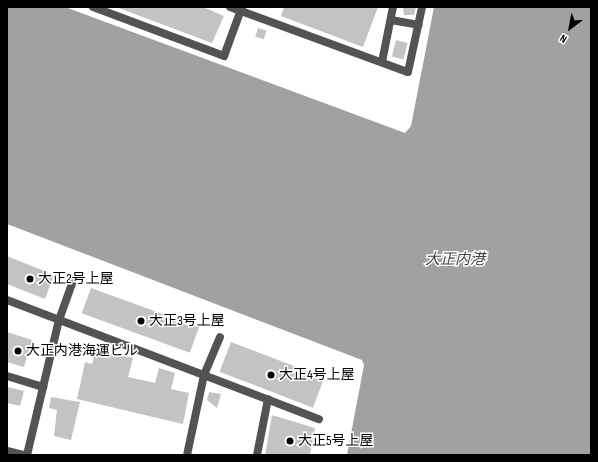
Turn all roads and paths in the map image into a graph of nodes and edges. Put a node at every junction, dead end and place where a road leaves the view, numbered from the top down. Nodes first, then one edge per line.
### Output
1 (93, 7) edge
2 (230, 7) edge
3 (393, 7) edge
4 (422, 7) edge
5 (241, 9) edge
6 (391, 20) junction
7 (419, 25) junction
8 (382, 62) junction
9 (73, 281) dead end
10 (7, 300) edge
11 (59, 320) junction
12 (220, 337) dead end
13 (204, 375) junction
14 (7, 376) edge
15 (43, 387) junction
16 (268, 399) junction
17 (319, 419) dead end
18 (7, 451) edge
19 (26, 455) edge
20 (187, 455) edge
21 (257, 455) edge

1 - 5 street
2 - 5 street
3 - 6 street
4 - 7 street
5 - 8 street
6 - 7 street
6 - 8 street
7 - 8 street
9 - 11 street
10 - 11 street
11 - 13 street
11 - 15 street
12 - 13 street
13 - 16 street
13 - 20 street
14 - 15 street
15 - 19 street
16 - 17 street
16 - 21 street
18 - 19 street

